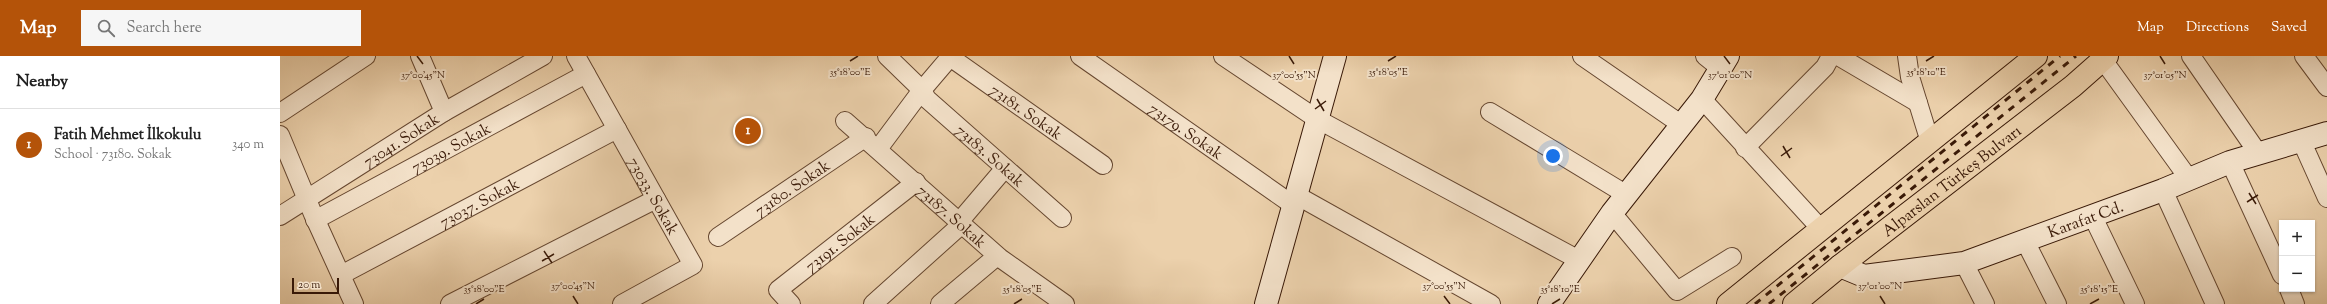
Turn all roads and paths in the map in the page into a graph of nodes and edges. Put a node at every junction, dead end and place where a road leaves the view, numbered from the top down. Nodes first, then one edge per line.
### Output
1 (366, 56) edge
2 (420, 56) edge
3 (543, 56) edge
4 (576, 56) edge
5 (887, 56) edge
6 (1080, 56) edge
7 (1223, 56) edge
8 (1335, 56) edge
9 (1582, 56) edge
10 (1831, 56) edge
11 (1838, 56) edge
12 (1907, 56) edge
13 (2036, 56) edge
14 (2191, 56) edge
15 (2304, 56) edge
16 (951, 57) edge
17 (2105, 58) edge
18 (1718, 60) edge
19 (586, 74) junction
20 (2327, 87) edge
21 (922, 90) junction
22 (1702, 99) junction
23 (1918, 103) junction
24 (444, 112) junction
25 (1490, 112) dead end
26 (280, 113) edge
27 (1317, 119) junction
28 (845, 121) dead end
29 (1682, 125) junction
30 (617, 129) junction
31 (2327, 133) edge
32 (280, 135) edge
33 (2301, 140) junction
34 (1930, 142) junction
35 (872, 143) junction
36 (1745, 148) junction
37 (2258, 153) junction
38 (2230, 162) junction
39 (1103, 164) dead end
40 (1005, 168) junction
41 (2189, 179) junction
42 (916, 182) junction
43 (2163, 190) junction
44 (1627, 194) junction
45 (2327, 198) edge
46 (656, 199) junction
47 (307, 200) junction
48 (1295, 200) junction
49 (1612, 213) junction
50 (2092, 215) junction
51 (280, 216) edge
52 (1062, 218) dead end
53 (316, 220) junction
54 (961, 223) junction
55 (1821, 229) junction
56 (718, 237) dead end
57 (2025, 241) junction
58 (997, 256) junction
59 (1732, 257) dead end
60 (1579, 260) junction
61 (1964, 263) junction
62 (1840, 266) junction
63 (2279, 268) edge
64 (341, 276) junction
65 (2290, 292) edge
66 (1054, 301) edge
67 (354, 304) edge
68 (450, 304) edge
69 (622, 304) edge
70 (791, 304) edge
71 (873, 304) edge
72 (940, 304) edge
73 (1266, 304) edge
74 (1491, 304) edge
75 (1548, 304) edge
76 (1728, 304) edge
77 (1794, 304) edge
78 (1985, 304) edge
79 (2057, 304) edge
80 (2135, 304) edge
81 (2215, 304) edge
82 (2296, 304) edge

1 - 26 street
2 - 24 street, 73041. Sokak
3 - 24 street
4 - 19 street, 73033. Sokak
5 - 21 street, 73183. Sokak
6 - 48 street, 73179. Sokak
7 - 27 street
8 - 27 main road
9 - 29 street
10 - 36 street
11 - 23 street
12 - 23 street
13 - 34 main road
14 - 37 street
15 - 20 street
16 - 21 street
16 - 39 street, 73181. Sokak
17 - 41 street
17 - 62 main road, Alparslan Türkeş Bulvarı
18 - 22 main road
19 - 30 street, 73033. Sokak
19 - 53 street, 73039. Sokak
21 - 35 street
21 - 40 street, 73183. Sokak
22 - 29 main road
22 - 36 street
23 - 34 street
24 - 47 street, 73041. Sokak
25 - 44 street
27 - 48 main road
27 - 60 street
28 - 35 street, 73187. Sokak
29 - 44 main road
30 - 46 street, 73033. Sokak
30 - 64 street, 73037. Sokak
31 - 33 main road, Karafat Cd.
32 - 47 street
33 - 37 main road, Karafat Cd.
33 - 45 street
34 - 55 main road
35 - 42 street, 73187. Sokak
35 - 56 street, 73180. Sokak
36 - 55 street
37 - 38 main road, Karafat Cd.
38 - 41 main road, Karafat Cd.
38 - 63 street
40 - 52 street, 73183. Sokak
40 - 54 street
41 - 43 main road, Karafat Cd.
42 - 54 street, 73187. Sokak
42 - 70 street, 73191. Sokak
43 - 50 main road, Karafat Cd.
43 - 81 street
44 - 49 main road
46 - 68 street
46 - 69 street, 73033. Sokak
47 - 51 street, 73041. Sokak
47 - 53 street
48 - 73 main road
48 - 74 street, 73179. Sokak
49 - 59 street
49 - 60 main road
50 - 57 main road, Karafat Cd.
50 - 80 street
53 - 64 street
54 - 58 street, 73187. Sokak
54 - 71 street
55 - 76 main road
57 - 61 main road, Karafat Cd.
57 - 79 street
58 - 66 street, 73187. Sokak
58 - 72 street
60 - 75 main road
61 - 62 main road, Karafat Cd.
61 - 78 street
62 - 77 main road, Alparslan Türkeş Bulvarı
64 - 67 street
65 - 82 street

